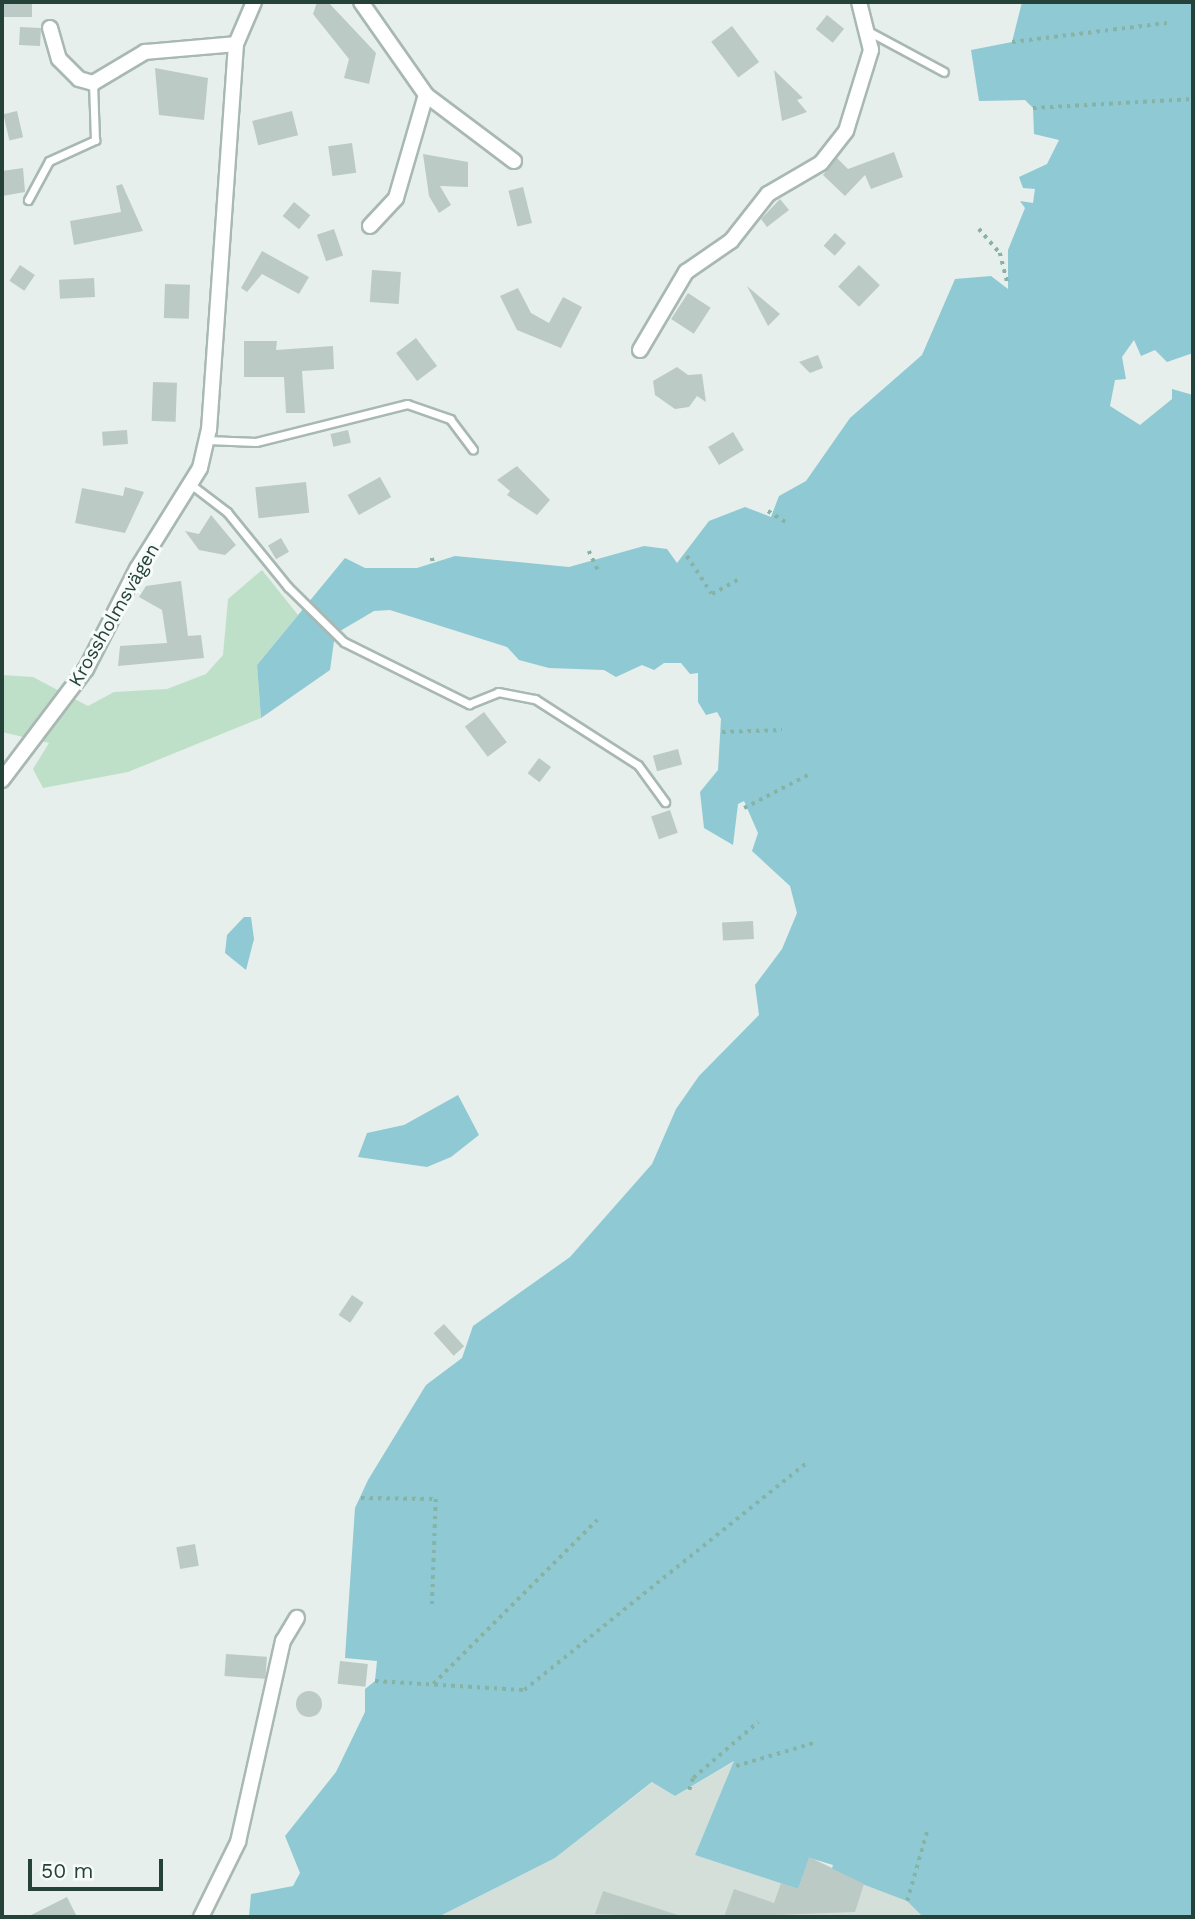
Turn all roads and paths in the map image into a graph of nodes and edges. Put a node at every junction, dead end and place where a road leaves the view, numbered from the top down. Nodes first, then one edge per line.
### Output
1 (254, 2) edge
2 (361, 2) edge
3 (859, 2) edge
4 (1167, 23) dead end
5 (50, 28) dead end
6 (868, 30) junction
7 (1012, 42) dead end
8 (236, 44) junction
9 (944, 72) dead end
10 (93, 83) junction
11 (426, 95) junction
12 (1193, 99) edge
13 (1033, 107) dead end
14 (514, 161) dead end
15 (28, 200) dead end
16 (370, 226) dead end
17 (979, 229) dead end
18 (1008, 284) dead end
19 (640, 350) dead end
20 (207, 440) junction
21 (473, 449) dead end
22 (193, 486) junction
23 (768, 511) dead end
24 (787, 523) dead end
25 (589, 551) dead end
26 (687, 556) dead end
27 (432, 558) dead end
28 (433, 566) dead end
29 (598, 570) dead end
30 (741, 578) dead end
31 (782, 730) dead end
32 (722, 732) dead end
33 (810, 774) dead end
34 (2, 780) edge
35 (665, 802) dead end
36 (744, 808) dead end
37 (808, 1462) dead end
38 (361, 1498) dead end
39 (597, 1520) dead end
40 (432, 1608) dead end
41 (297, 1618) dead end
42 (375, 1681) dead end
43 (433, 1684) junction
44 (758, 1722) dead end
45 (817, 1742) dead end
46 (736, 1766) dead end
47 (689, 1790) dead end
48 (928, 1828) dead end
49 (907, 1901) dead end
50 (201, 1917) edge

1 - 8 street, Krossholmsvägen
2 - 11 street
3 - 6 street
4 - 7 path
5 - 10 street
6 - 9 lane
6 - 19 street
8 - 10 street
8 - 20 street, Krossholmsvägen
10 - 15 lane
11 - 14 street
11 - 16 street
12 - 13 path
17 - 18 path
20 - 21 lane
20 - 22 street, Krossholmsvägen
22 - 34 street, Krossholmsvägen
22 - 35 lane
23 - 24 path
25 - 29 path
26 - 30 path
27 - 28 path
31 - 32 path
33 - 36 path
37 - 43 path
38 - 40 path
39 - 43 path
41 - 50 street
42 - 43 path
44 - 47 path
45 - 46 path
48 - 49 path

